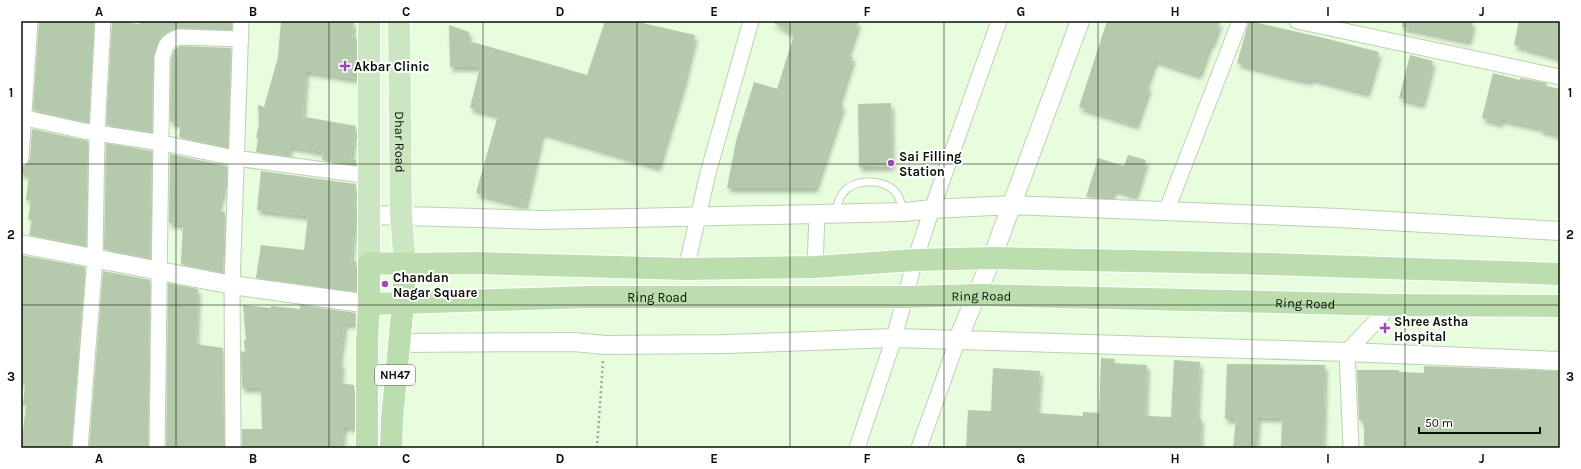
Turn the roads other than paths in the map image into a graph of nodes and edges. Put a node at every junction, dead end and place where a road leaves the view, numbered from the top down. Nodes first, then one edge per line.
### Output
1 (30, 21) edge
2 (103, 21) edge
3 (240, 21) edge
4 (369, 21) edge
5 (399, 21) edge
6 (751, 21) edge
7 (999, 21) edge
8 (1080, 21) edge
9 (1240, 21) edge
10 (1297, 21) edge
11 (1345, 27) edge
12 (241, 38) junction
13 (1560, 77) edge
14 (22, 117) edge
15 (97, 133) junction
16 (162, 143) junction
17 (21, 158) edge
18 (235, 158) junction
19 (370, 176) junction
20 (1012, 205) junction
21 (932, 209) junction
22 (905, 212) junction
23 (1166, 212) junction
24 (826, 214) junction
25 (370, 215) junction
26 (401, 215) junction
27 (698, 216) junction
28 (1560, 231) edge
29 (21, 244) edge
30 (992, 258) junction
31 (95, 259) junction
32 (915, 260) junction
33 (369, 263) junction
34 (405, 264) junction
35 (815, 267) junction
36 (686, 269) junction
37 (160, 270) junction
38 (1560, 274) edge
39 (232, 285) junction
40 (978, 295) junction
41 (905, 297) junction
42 (403, 303) junction
43 (369, 304) junction
44 (1391, 305) junction
45 (1560, 306) edge
46 (894, 338) junction
47 (958, 339) junction
48 (398, 343) junction
49 (1347, 352) junction
50 (1560, 360) edge
51 (80, 448) edge
52 (157, 448) edge
53 (233, 448) edge
54 (367, 448) edge
55 (391, 448) edge
56 (858, 448) edge
57 (919, 448) edge
58 (1351, 448) edge

1 - 14 street
2 - 15 street
3 - 12 street
4 - 19 main road
5 - 26 main road, Dhar Road
6 - 27 street
7 - 21 street
8 - 20 street
9 - 23 street
10 - 11 street
11 - 13 street
12 - 16 street
12 - 18 street
14 - 15 street
14 - 17 street
15 - 16 street
15 - 31 street
16 - 18 street
16 - 37 street
18 - 19 street
18 - 39 street
19 - 25 main road
20 - 21 street
20 - 23 street
20 - 30 street
21 - 22 street
21 - 32 street
22 - 24 street
22 - 24 lane
23 - 28 street
24 - 27 street
24 - 35 street
25 - 26 street
25 - 33 main road
26 - 27 street
26 - 34 main road, Dhar Road
27 - 36 street
29 - 31 street
30 - 32 highway
30 - 38 highway
30 - 40 street
31 - 37 street
31 - 51 street
32 - 35 highway
32 - 41 street
33 - 34 highway
33 - 43 highway
34 - 36 highway
34 - 42 highway
35 - 36 highway
37 - 39 street
37 - 52 street
39 - 43 street
39 - 53 street
40 - 41 highway, Ring Road
40 - 44 highway, Ring Road
40 - 47 street
41 - 42 highway, Ring Road
41 - 46 street
42 - 43 highway, Ring Road
42 - 48 highway, NH47
43 - 54 highway, NH47
44 - 45 highway, Ring Road
44 - 49 street
46 - 47 street
46 - 48 street
46 - 56 street
47 - 49 street
47 - 57 street
48 - 55 highway, NH47
49 - 50 street
49 - 58 street

